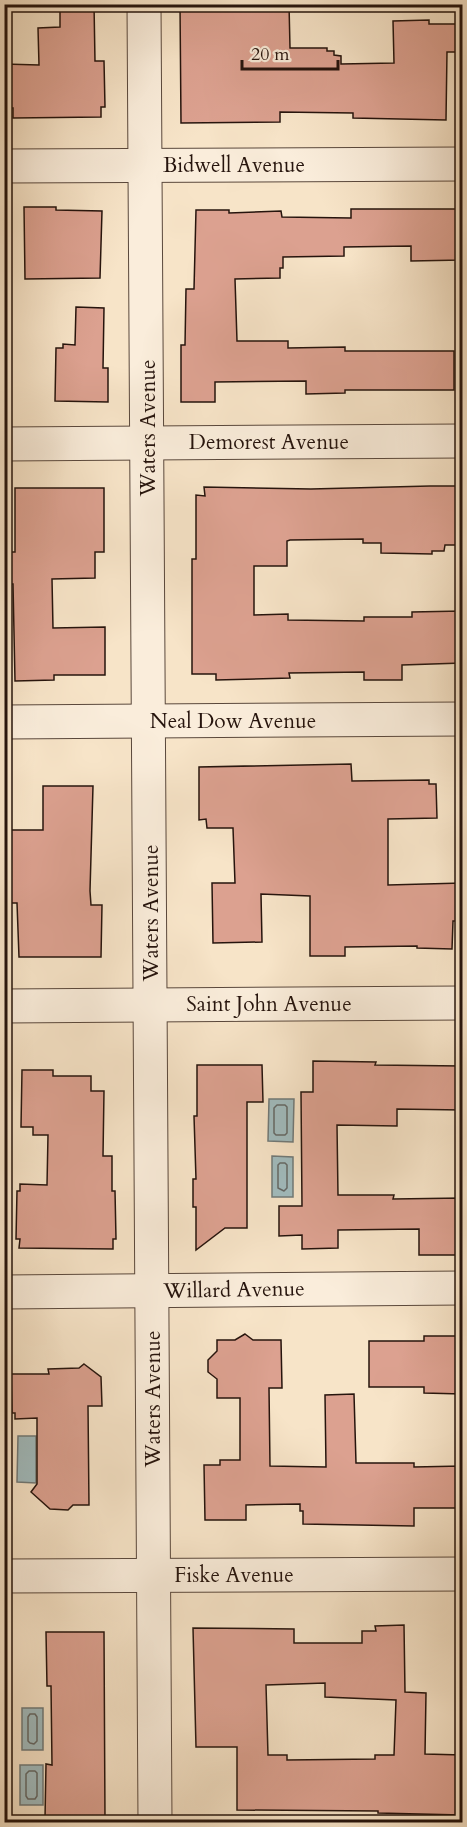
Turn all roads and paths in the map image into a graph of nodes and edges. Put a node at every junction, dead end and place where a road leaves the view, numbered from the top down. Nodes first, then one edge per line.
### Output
1 (144, 4) edge
2 (462, 164) edge
3 (4, 166) edge
4 (146, 166) junction
5 (462, 441) edge
6 (148, 442) junction
7 (4, 444) edge
8 (462, 720) edge
9 (150, 721) junction
10 (4, 722) edge
11 (462, 1003) edge
12 (4, 1005) edge
13 (151, 1005) junction
14 (462, 1288) edge
15 (153, 1291) junction
16 (4, 1292) edge
17 (462, 1574) edge
18 (154, 1575) junction
19 (4, 1576) edge
20 (155, 1822) edge

1 - 4 street, Waters Avenue
2 - 4 street, Bidwell Avenue
3 - 4 street, Bidwell Avenue
4 - 6 street, Waters Avenue
5 - 6 street, Demorest Avenue
6 - 7 street, Demorest Avenue
6 - 9 street, Waters Avenue
8 - 9 street, Neal Dow Avenue
9 - 10 street, Neal Dow Avenue
9 - 13 street, Waters Avenue
11 - 13 street, Saint John Avenue
12 - 13 street, Saint John Avenue
13 - 15 street, Waters Avenue
14 - 15 street, Willard Avenue
15 - 16 street, Willard Avenue
15 - 18 street, Waters Avenue
17 - 18 street, Fiske Avenue
18 - 19 street, Fiske Avenue
18 - 20 street, Waters Avenue

